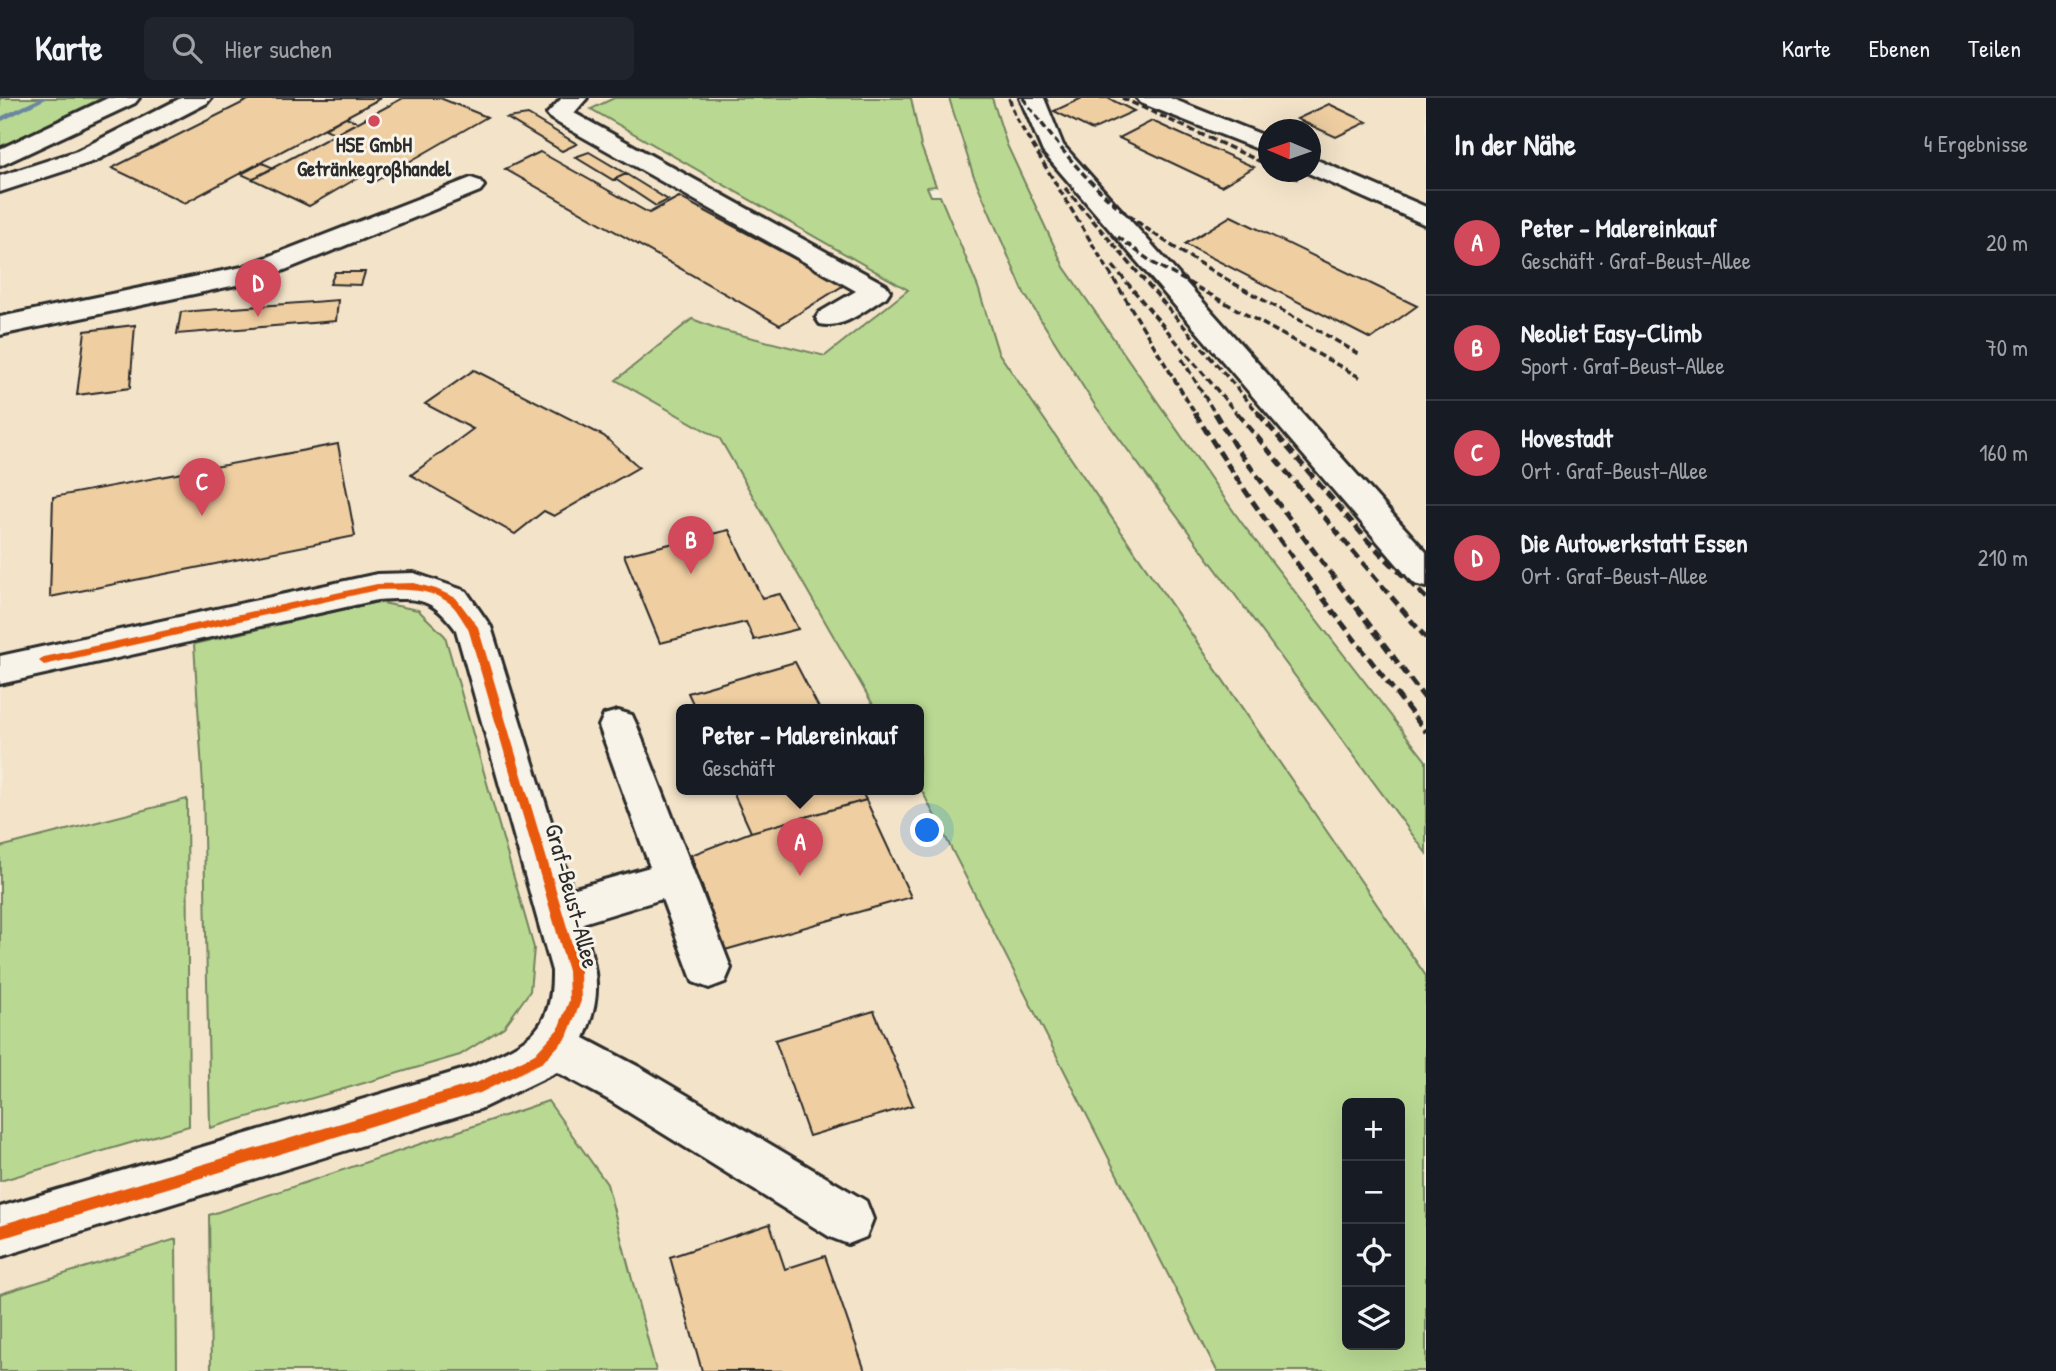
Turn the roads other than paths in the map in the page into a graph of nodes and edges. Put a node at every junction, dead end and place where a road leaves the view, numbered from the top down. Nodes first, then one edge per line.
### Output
1 (127, 98) edge
2 (199, 98) edge
3 (575, 98) edge
4 (1032, 98) edge
5 (1149, 98) edge
6 (1258, 142) edge
7 (0, 158) edge
8 (1321, 169) edge
9 (0, 184) edge
10 (471, 186) dead end
11 (1426, 217) edge
12 (830, 318) dead end
13 (0, 326) edge
14 (1426, 575) edge
15 (0, 670) edge
16 (618, 726) dead end
17 (677, 877) junction
18 (558, 912) junction
19 (709, 968) dead end
20 (551, 1045) junction
21 (848, 1219) dead end
22 (0, 1232) edge

1 - 7 street
2 - 9 street
3 - 12 street
4 - 14 street
5 - 6 street
8 - 11 street
10 - 13 street
15 - 18 street, Graf-Beust-Allee
16 - 17 street
17 - 18 street
17 - 19 street
18 - 20 street, Graf-Beust-Allee
20 - 21 street
20 - 22 street, Graf-Beust-Allee

